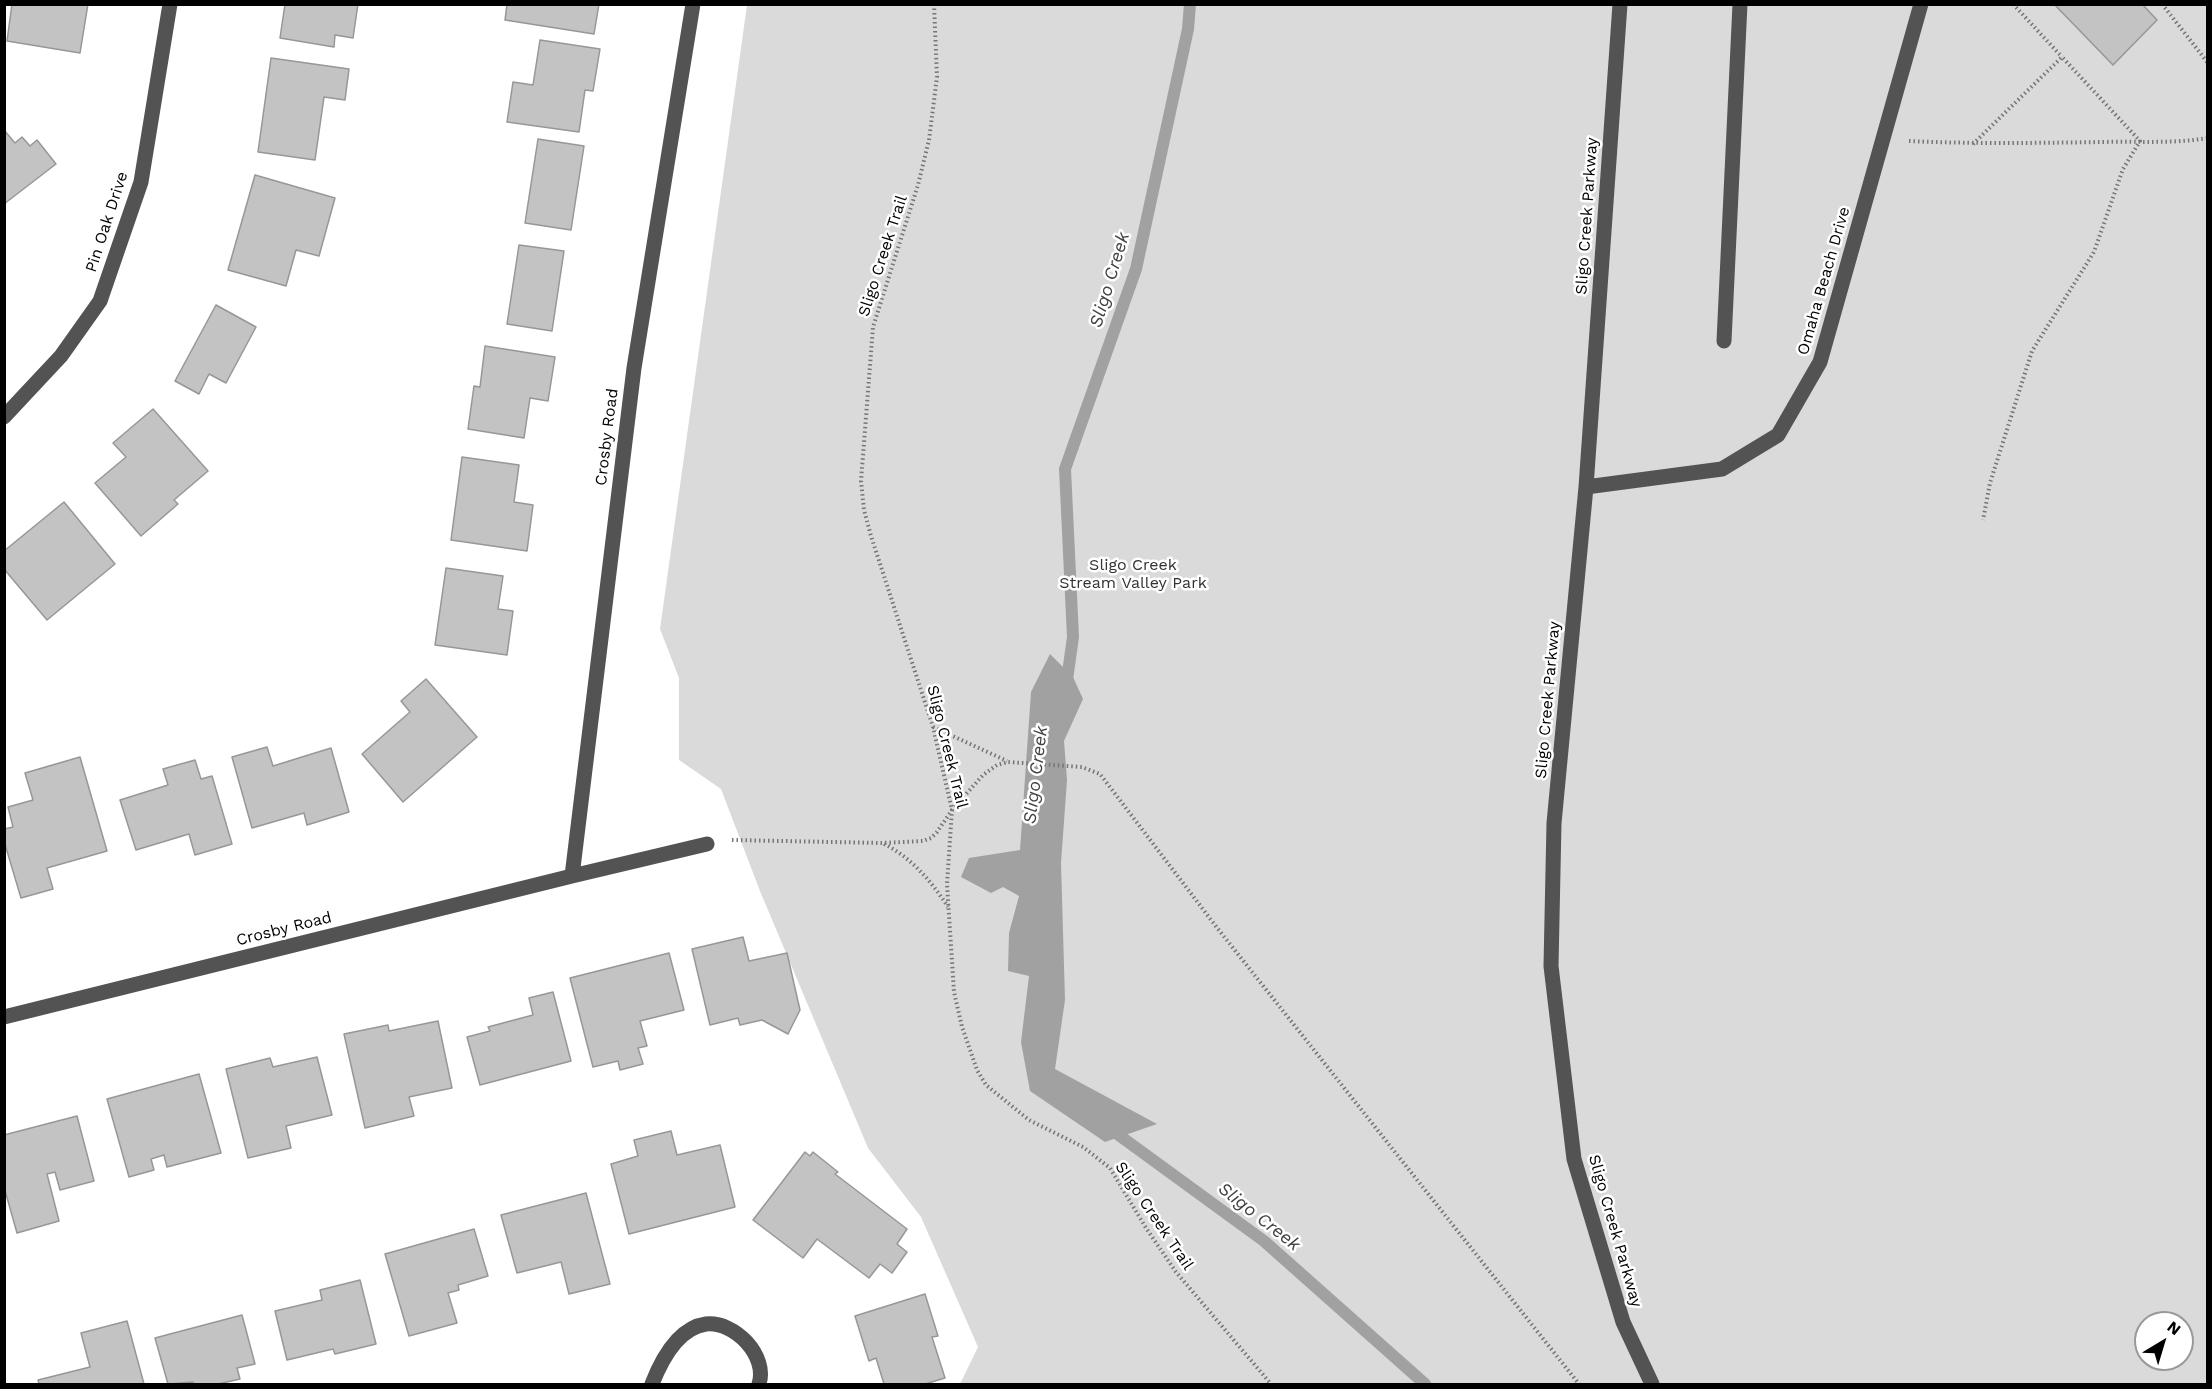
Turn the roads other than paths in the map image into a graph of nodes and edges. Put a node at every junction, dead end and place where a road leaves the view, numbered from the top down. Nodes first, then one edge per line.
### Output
1 (170, 4) edge
2 (693, 4) edge
3 (1620, 4) edge
4 (1740, 4) edge
5 (1921, 4) edge
6 (1724, 341) dead end
7 (4, 417) edge
8 (1586, 487) junction
9 (708, 844) road end
10 (572, 876) junction
11 (4, 1017) edge
12 (652, 1384) edge
13 (759, 1384) edge
14 (1652, 1384) edge

1 - 7 street, Pin Oak Drive
2 - 10 street, Crosby Road
3 - 8 street, Sligo Creek Parkway
4 - 6 street
5 - 8 street, Omaha Beach Drive
8 - 14 street, Sligo Creek Parkway
9 - 10 street, Crosby Road
10 - 11 street, Crosby Road
12 - 13 street

